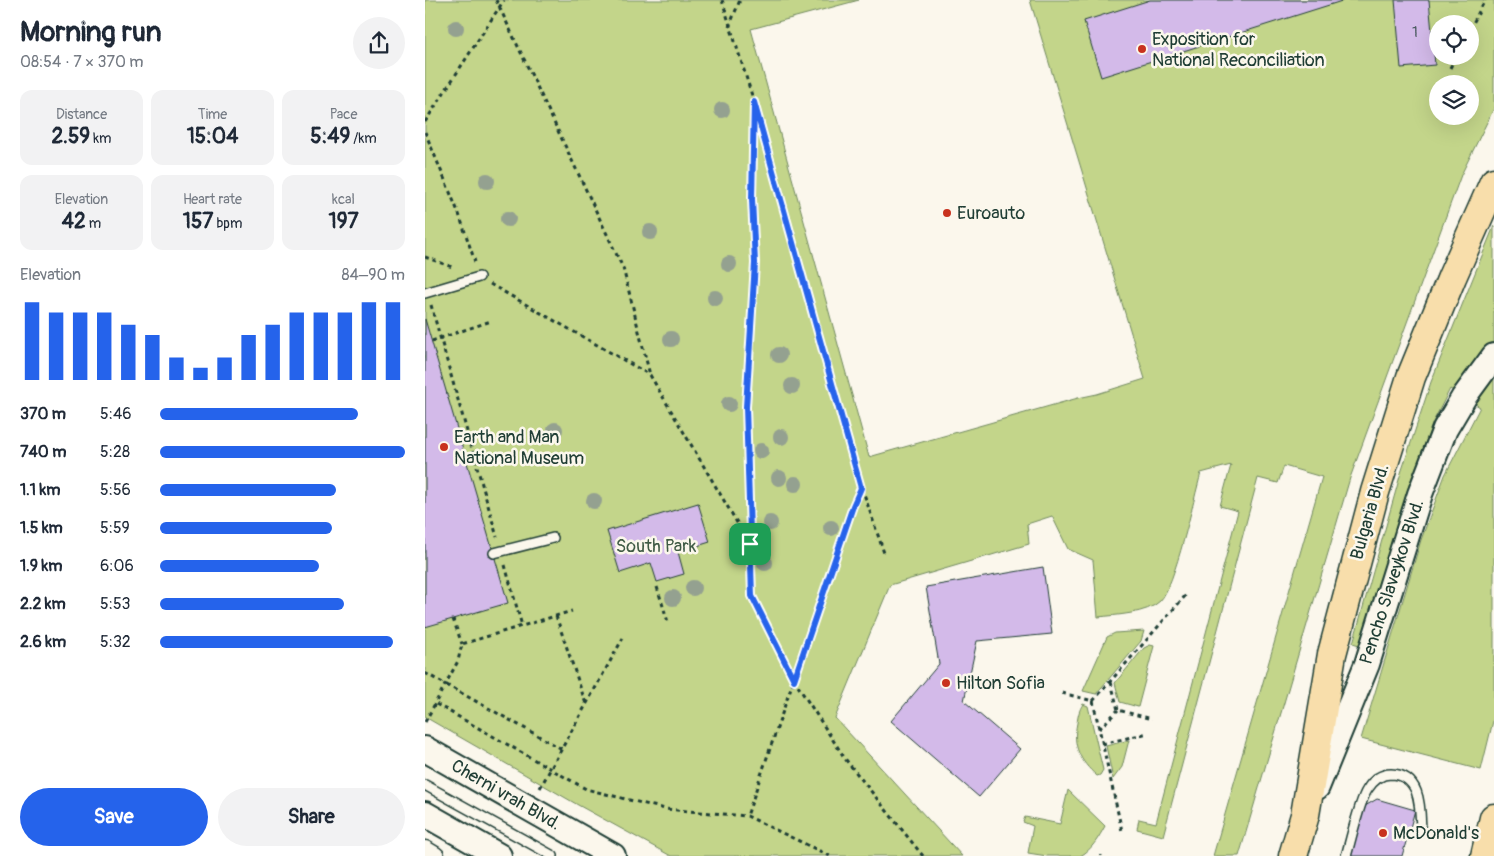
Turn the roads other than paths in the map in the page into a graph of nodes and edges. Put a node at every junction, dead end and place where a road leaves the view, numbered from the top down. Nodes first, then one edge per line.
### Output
1 (1494, 182) edge
2 (479, 277) road end
3 (426, 293) edge
4 (1494, 356) edge
5 (553, 538) dead end
6 (497, 552) road end
7 (425, 749) edge
8 (425, 785) edge
9 (425, 814) edge
10 (1305, 815) junction
11 (1494, 818) edge
12 (1421, 831) dead end
13 (425, 850) edge
14 (435, 856) edge
15 (499, 856) edge
16 (553, 856) edge
17 (613, 856) edge
18 (1293, 856) edge
19 (1346, 856) edge
20 (1485, 856) edge

1 - 10 main road, Bulgaria Blvd.
2 - 3 lane
4 - 10 main road, Pencho Slaveykov Blvd.
5 - 6 lane
7 - 17 main road, Cherni vrah Blvd.
8 - 16 lane
9 - 15 main road
10 - 18 main road, Bulgaria Blvd.
11 - 20 main road
12 - 19 lane
13 - 14 street

